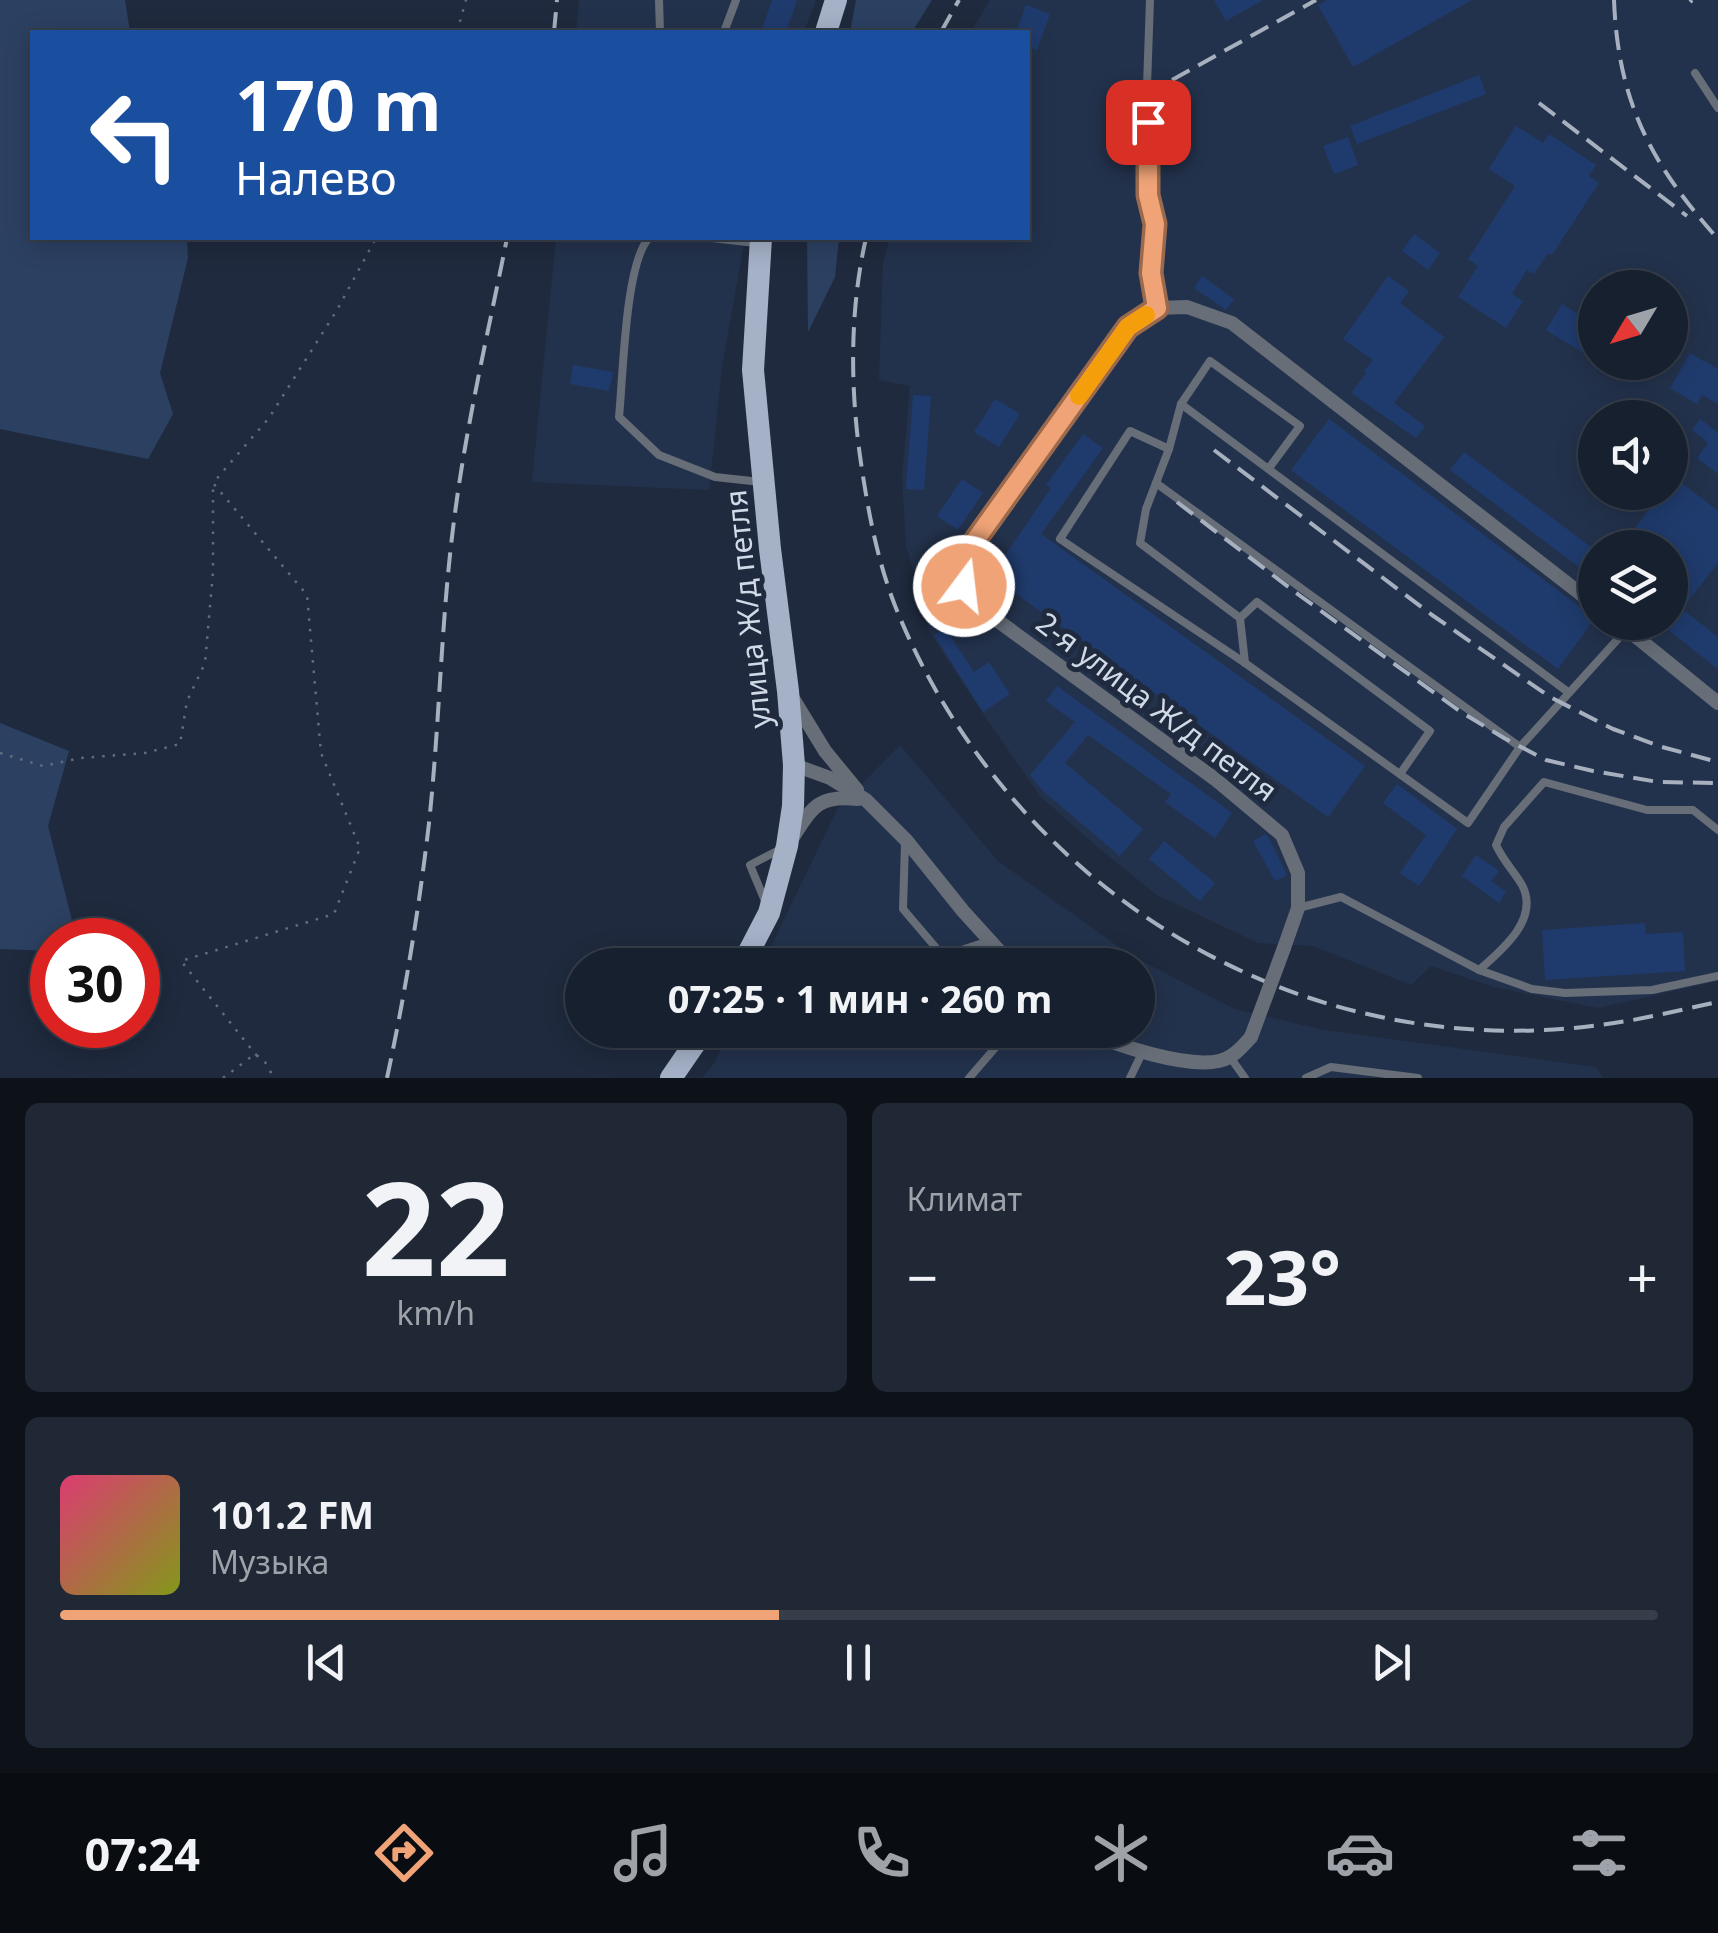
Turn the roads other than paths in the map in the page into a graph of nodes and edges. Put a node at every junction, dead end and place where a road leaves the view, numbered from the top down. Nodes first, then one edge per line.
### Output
1 (659, 0) edge
2 (736, 0) edge
3 (836, 0) edge
4 (1150, 0) edge
5 (660, 30) edge
6 (725, 30) edge
7 (827, 30) edge
8 (1695, 73) dead end
9 (1718, 108) edge
10 (647, 240) edge
11 (760, 241) edge
12 (1157, 308) junction
13 (1181, 404) junction
14 (1169, 449) junction
15 (1269, 468) junction
16 (764, 482) junction
17 (1156, 482) junction
18 (1578, 592) edge
19 (1240, 618) junction
20 (1611, 640) edge
21 (1639, 640) edge
22 (1245, 663) junction
23 (788, 691) junction
24 (1568, 692) junction
25 (1718, 703) edge
26 (1520, 747) junction
27 (794, 765) junction
28 (1400, 774) junction
29 (866, 800) junction
30 (1718, 830) edge
31 (906, 840) junction
32 (788, 846) junction
33 (1298, 908) junction
34 (990, 941) junction
35 (751, 948) edge
36 (996, 948) edge
37 (1480, 970) junction
38 (1718, 976) edge
39 (692, 1048) edge
40 (995, 1048) dead end
41 (1128, 1048) edge
42 (1143, 1052) junction
43 (1230, 1057) junction
44 (1193, 1070) edge
45 (672, 1078) edge
46 (969, 1078) edge
47 (1130, 1078) edge
48 (1244, 1078) edge
49 (1306, 1078) edge
50 (1418, 1078) edge

1 - 5 lane
2 - 6 lane
3 - 7 main road
4 - 12 lane
8 - 9 lane
10 - 16 lane
11 - 16 main road, улица Ж/д петля
12 - 18 street
12 - 33 street, 2-я улица Ж/д петля
13 - 14 lane
13 - 15 lane
13 - 15 lane
14 - 17 lane
14 - 22 lane
15 - 24 lane
16 - 23 main road, улица Ж/д петля
17 - 19 lane
17 - 26 lane
19 - 22 lane
19 - 28 lane
20 - 24 lane
21 - 25 street
22 - 28 lane
23 - 27 main road, улица Ж/д петля
23 - 29 street
24 - 26 lane
26 - 28 lane
27 - 29 street
27 - 32 main road, улица Ж/д петля
29 - 31 street
29 - 32 street
30 - 37 lane
31 - 34 street
31 - 34 lane
32 - 35 main road, улица Ж/д петля
33 - 37 lane
33 - 43 street, 2-я улица Ж/д петля, bridge
34 - 36 street
37 - 38 lane
39 - 45 main road
40 - 46 lane
41 - 42 street
42 - 44 street
42 - 47 lane
43 - 44 street
43 - 48 lane
49 - 50 lane

